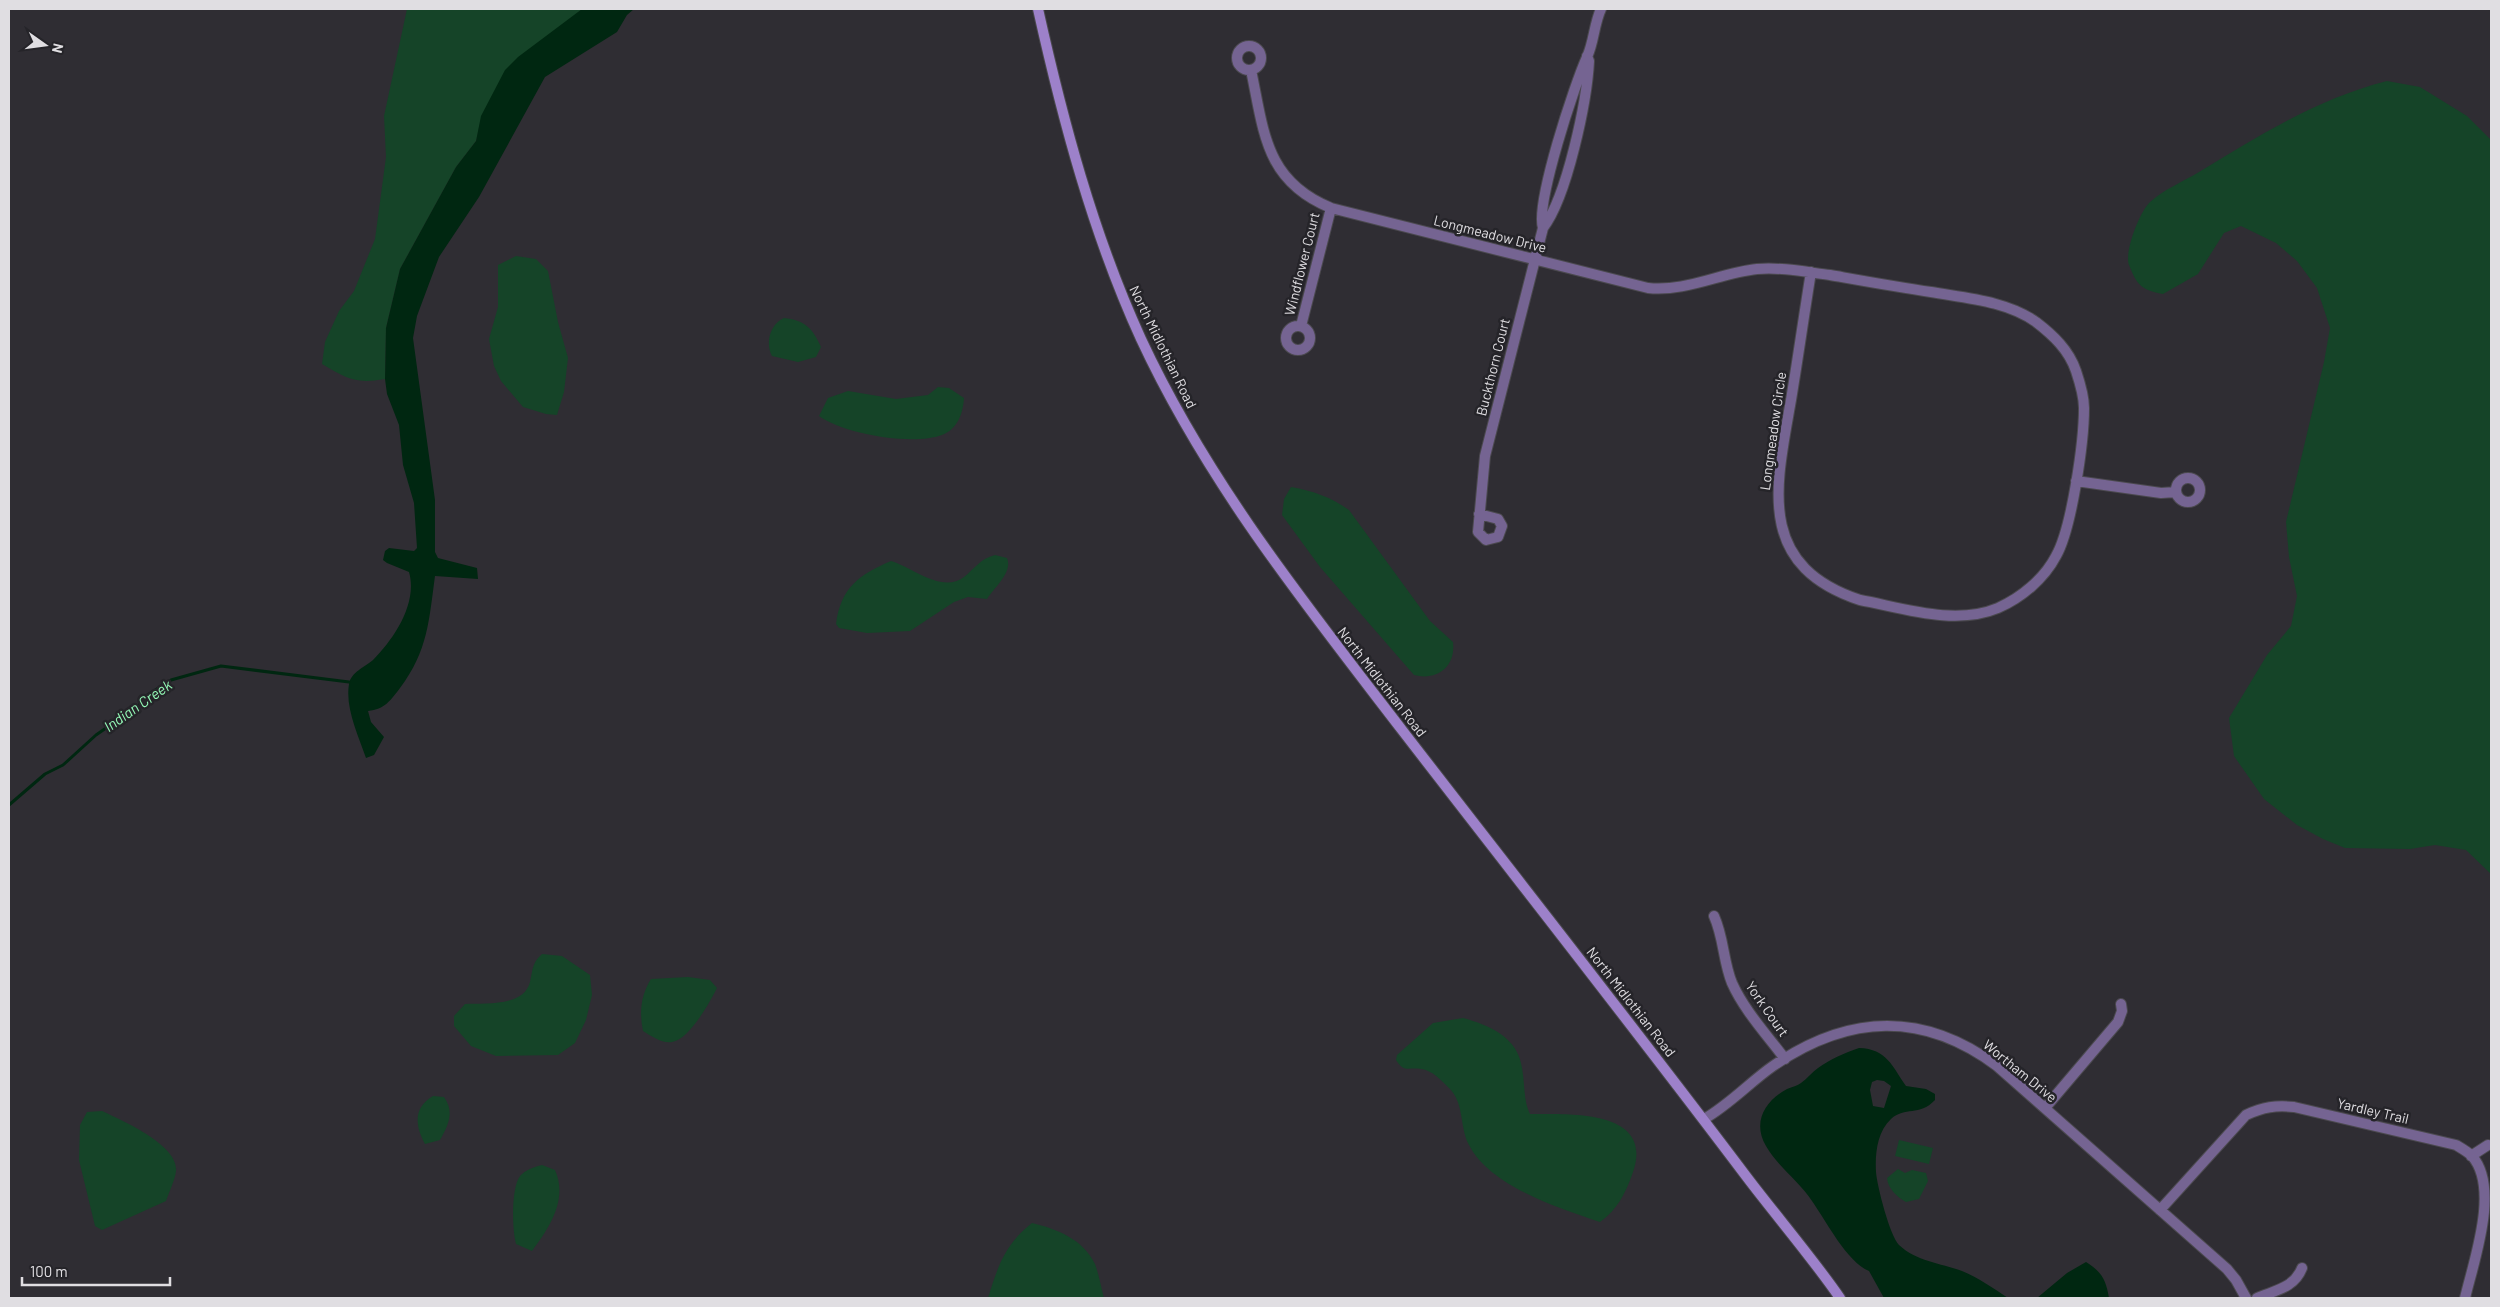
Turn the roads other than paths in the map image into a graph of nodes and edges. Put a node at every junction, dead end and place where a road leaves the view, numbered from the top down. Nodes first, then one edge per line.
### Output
1 (1038, 9) edge
2 (1601, 9) edge
3 (1587, 56) junction
4 (1251, 70) dead end
5 (1331, 208) junction
6 (1543, 228) junction
7 (1535, 260) junction
8 (1811, 272) junction
9 (1301, 326) dead end
10 (2076, 480) junction
11 (2176, 492) dead end
12 (1480, 514) dead end
13 (1714, 916) dead end
14 (2121, 1004) dead end
15 (1784, 1059) junction
16 (2045, 1108) junction
17 (1704, 1119) junction
18 (2488, 1145) dead end
19 (2472, 1156) junction
20 (2160, 1210) junction
21 (2302, 1268) dead end
22 (1840, 1298) edge
23 (2246, 1298) edge
24 (2257, 1298) edge
25 (2465, 1298) edge

1 - 17 main road, North Midlothian Road
2 - 3 street, Buckthorn Court
3 - 6 street, Buckthorn Court
3 - 6 street, Buckthorn Court
4 - 5 street, Longmeadow Drive
5 - 7 street, Longmeadow Drive
5 - 9 street, Windflower Court
6 - 7 street, Buckthorn Court
7 - 8 street, Longmeadow Drive
7 - 12 street, Buckthorn Court
8 - 10 street, Longmeadow Circle
8 - 10 street, Longmeadow Circle
10 - 11 street
13 - 15 street, York Court
14 - 16 street
15 - 16 street, Wortham Drive
15 - 17 street, Wortham Drive
16 - 20 street, Wortham Drive
17 - 22 main road, North Midlothian Road
18 - 19 street
19 - 20 street, Yardley Trail
19 - 25 street
20 - 23 street, Wortham Drive
21 - 24 street

